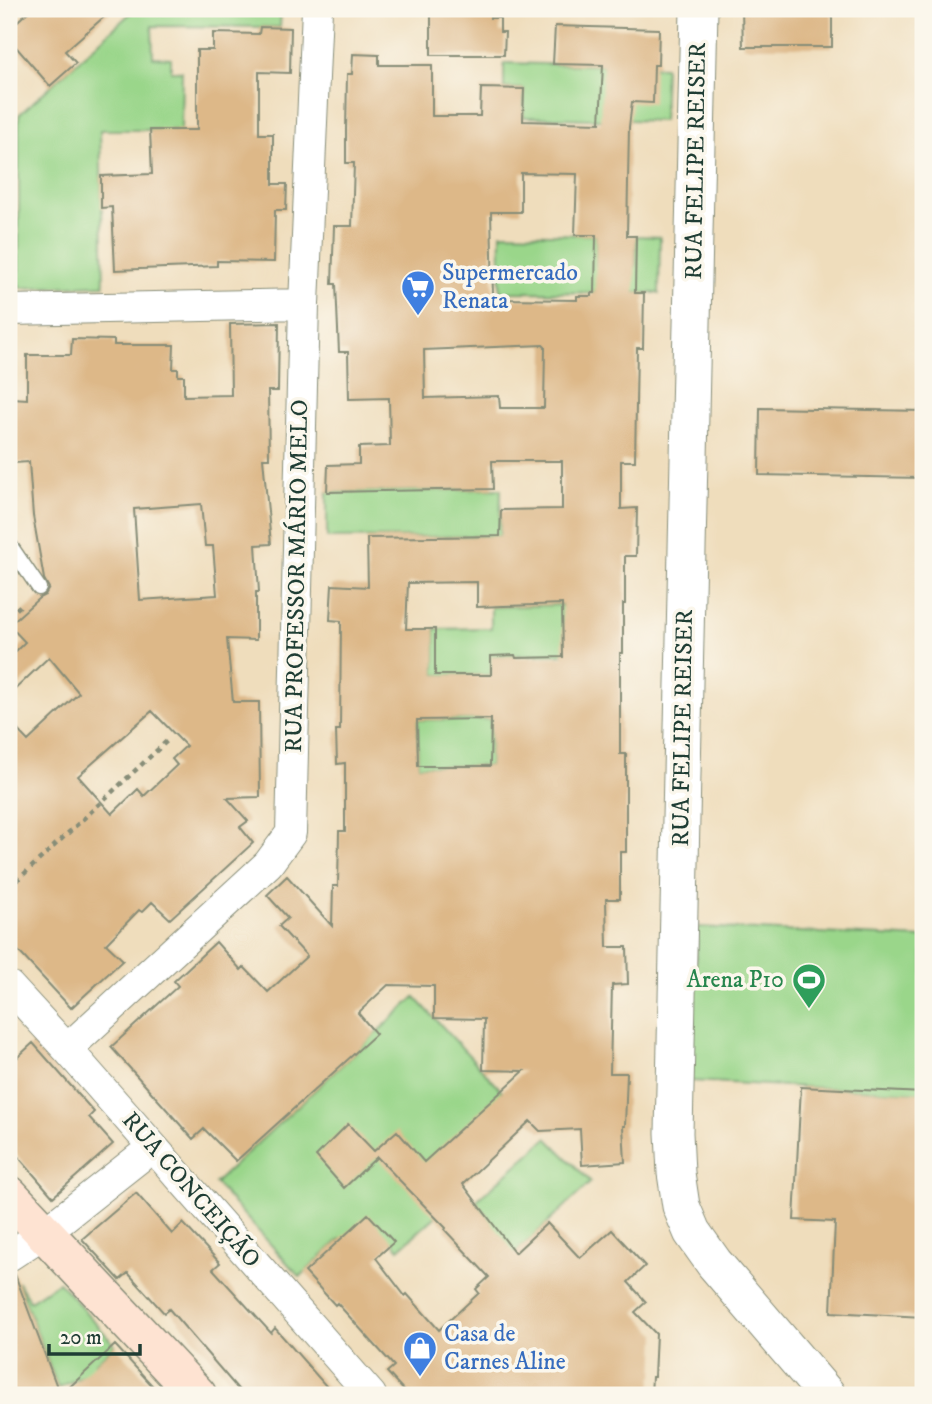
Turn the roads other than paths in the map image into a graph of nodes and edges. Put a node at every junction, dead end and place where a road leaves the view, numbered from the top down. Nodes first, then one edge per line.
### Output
1 (317, 9) edge
2 (699, 9) edge
3 (304, 304) junction
4 (9, 310) edge
5 (9, 544) edge
6 (39, 588) dead end
7 (9, 986) edge
8 (67, 1049) junction
9 (153, 1147) junction
10 (9, 1195) edge
11 (44, 1233) junction
12 (9, 1256) edge
13 (197, 1395) edge
14 (371, 1395) edge
15 (827, 1395) edge

1 - 3 street, RUA PROFESSOR MÁRIO MELO
2 - 15 street, RUA FELIPE REISER
3 - 4 street
3 - 8 street, RUA PROFESSOR MÁRIO MELO
5 - 6 lane
7 - 8 street, RUA CONCEIÇÃO
8 - 9 street, RUA CONCEIÇÃO
9 - 11 street
9 - 14 street, RUA CONCEIÇÃO
10 - 11 main road
11 - 12 street
11 - 13 main road

